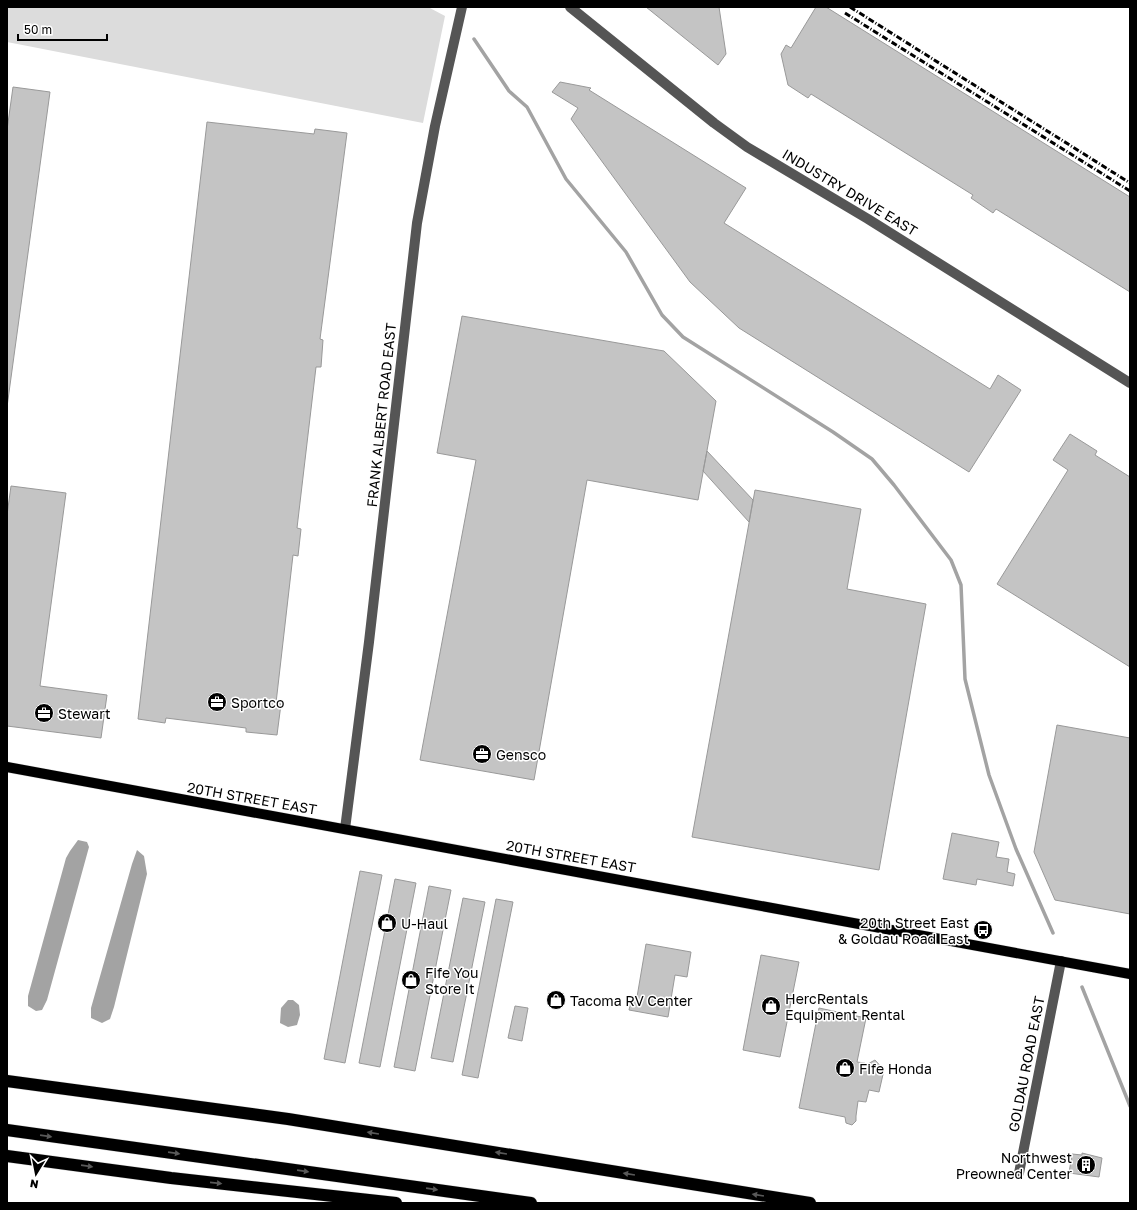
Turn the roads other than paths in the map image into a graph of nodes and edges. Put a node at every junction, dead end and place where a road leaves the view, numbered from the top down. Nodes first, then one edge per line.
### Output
1 (462, 7) edge
2 (570, 7) edge
3 (1130, 383) edge
4 (7, 767) edge
5 (345, 829) junction
6 (1061, 961) junction
7 (1130, 974) edge
8 (7, 1081) edge
9 (7, 1130) edge
10 (7, 1156) edge
11 (1019, 1173) dead end
12 (396, 1203) edge
13 (532, 1203) edge
14 (810, 1203) edge

1 - 5 street, FRANK ALBERT ROAD EAST
2 - 3 street, INDUSTRY DRIVE EAST
4 - 5 main road, 20TH STREET EAST
5 - 6 main road, 20TH STREET EAST
6 - 7 main road, 20TH STREET EAST
6 - 11 street, GOLDAU ROAD EAST
14 -> 8 highway
9 -> 13 highway
10 -> 12 highway

